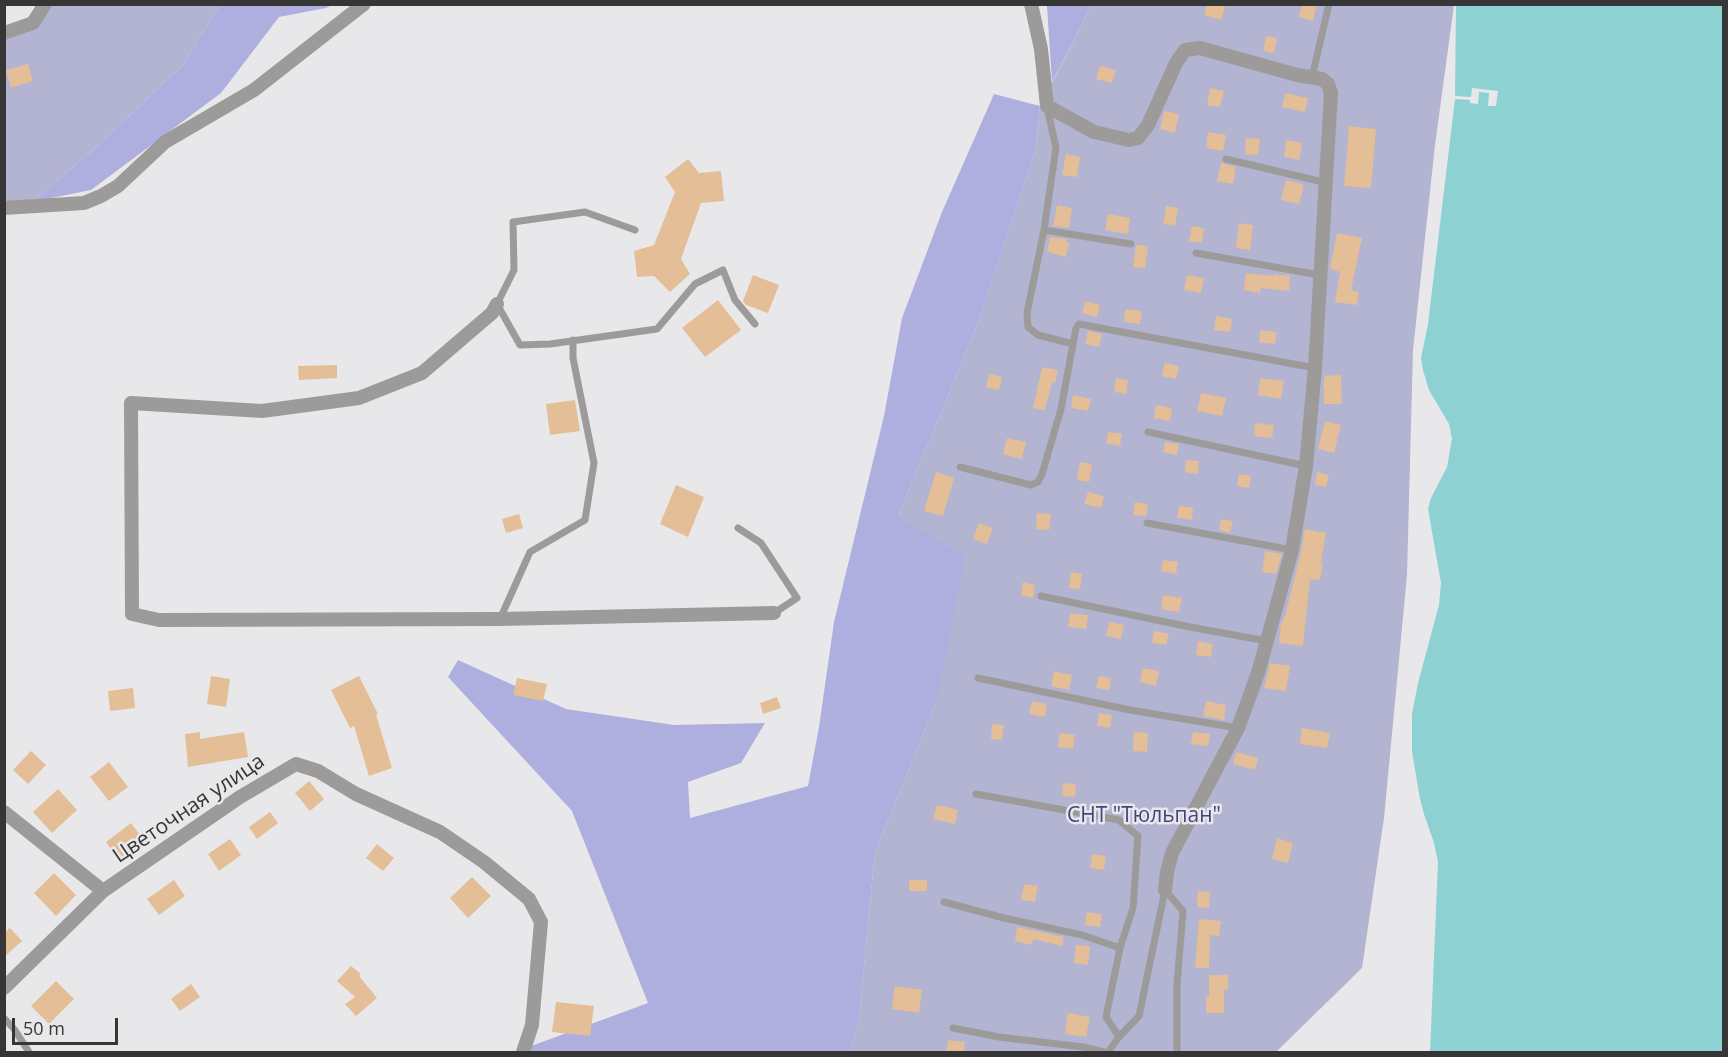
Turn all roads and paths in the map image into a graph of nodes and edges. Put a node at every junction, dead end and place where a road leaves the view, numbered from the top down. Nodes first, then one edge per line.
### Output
1 (45, 4) edge
2 (364, 4) edge
3 (1031, 4) edge
4 (1329, 4) edge
5 (4, 33) edge
6 (1312, 77) junction
7 (1047, 106) junction
8 (1226, 159) dead end
9 (1327, 183) junction
10 (4, 208) edge
11 (635, 230) dead end
12 (1044, 230) junction
13 (1131, 244) dead end
14 (1196, 253) dead end
15 (1319, 275) junction
16 (497, 304) junction
17 (755, 324) dead end
18 (573, 340) junction
19 (1073, 344) junction
20 (1316, 368) junction
21 (1148, 432) dead end
22 (1306, 466) junction
23 (960, 467) dead end
24 (1147, 524) dead end
25 (738, 528) dead end
26 (1292, 550) junction
27 (1041, 596) dead end
28 (774, 614) joint
29 (500, 619) junction
30 (1267, 640) junction
31 (978, 678) dead end
32 (1238, 728) junction
33 (976, 794) dead end
34 (4, 812) edge
35 (1165, 890) junction
36 (103, 891) junction
37 (944, 902) dead end
38 (1120, 948) junction
39 (4, 988) edge
40 (4, 1018) edge
41 (953, 1028) dead end
42 (1119, 1037) junction
43 (29, 1053) edge
44 (523, 1053) edge
45 (1106, 1053) edge
46 (1178, 1053) edge

1 - 5 street
2 - 10 street
3 - 7 street
4 - 6 lane
6 - 7 street
6 - 9 street
7 - 12 lane
8 - 9 lane
9 - 15 street
11 - 16 lane
12 - 13 lane
12 - 19 lane
14 - 15 lane
15 - 20 street
16 - 18 lane
16 - 29 street
17 - 18 lane
18 - 29 lane
19 - 20 lane
19 - 23 lane
20 - 22 street
21 - 22 lane
22 - 26 street
24 - 26 lane
25 - 28 lane
26 - 30 street
27 - 30 lane
28 - 29 street
30 - 32 street
31 - 32 lane
32 - 35 street
33 - 38 lane
34 - 36 street
35 - 42 lane
35 - 46 lane
36 - 39 street, Цветочная улица
36 - 44 street, Цветочная улица
37 - 38 lane
38 - 42 lane
40 - 43 lane
41 - 45 lane
42 - 45 lane

